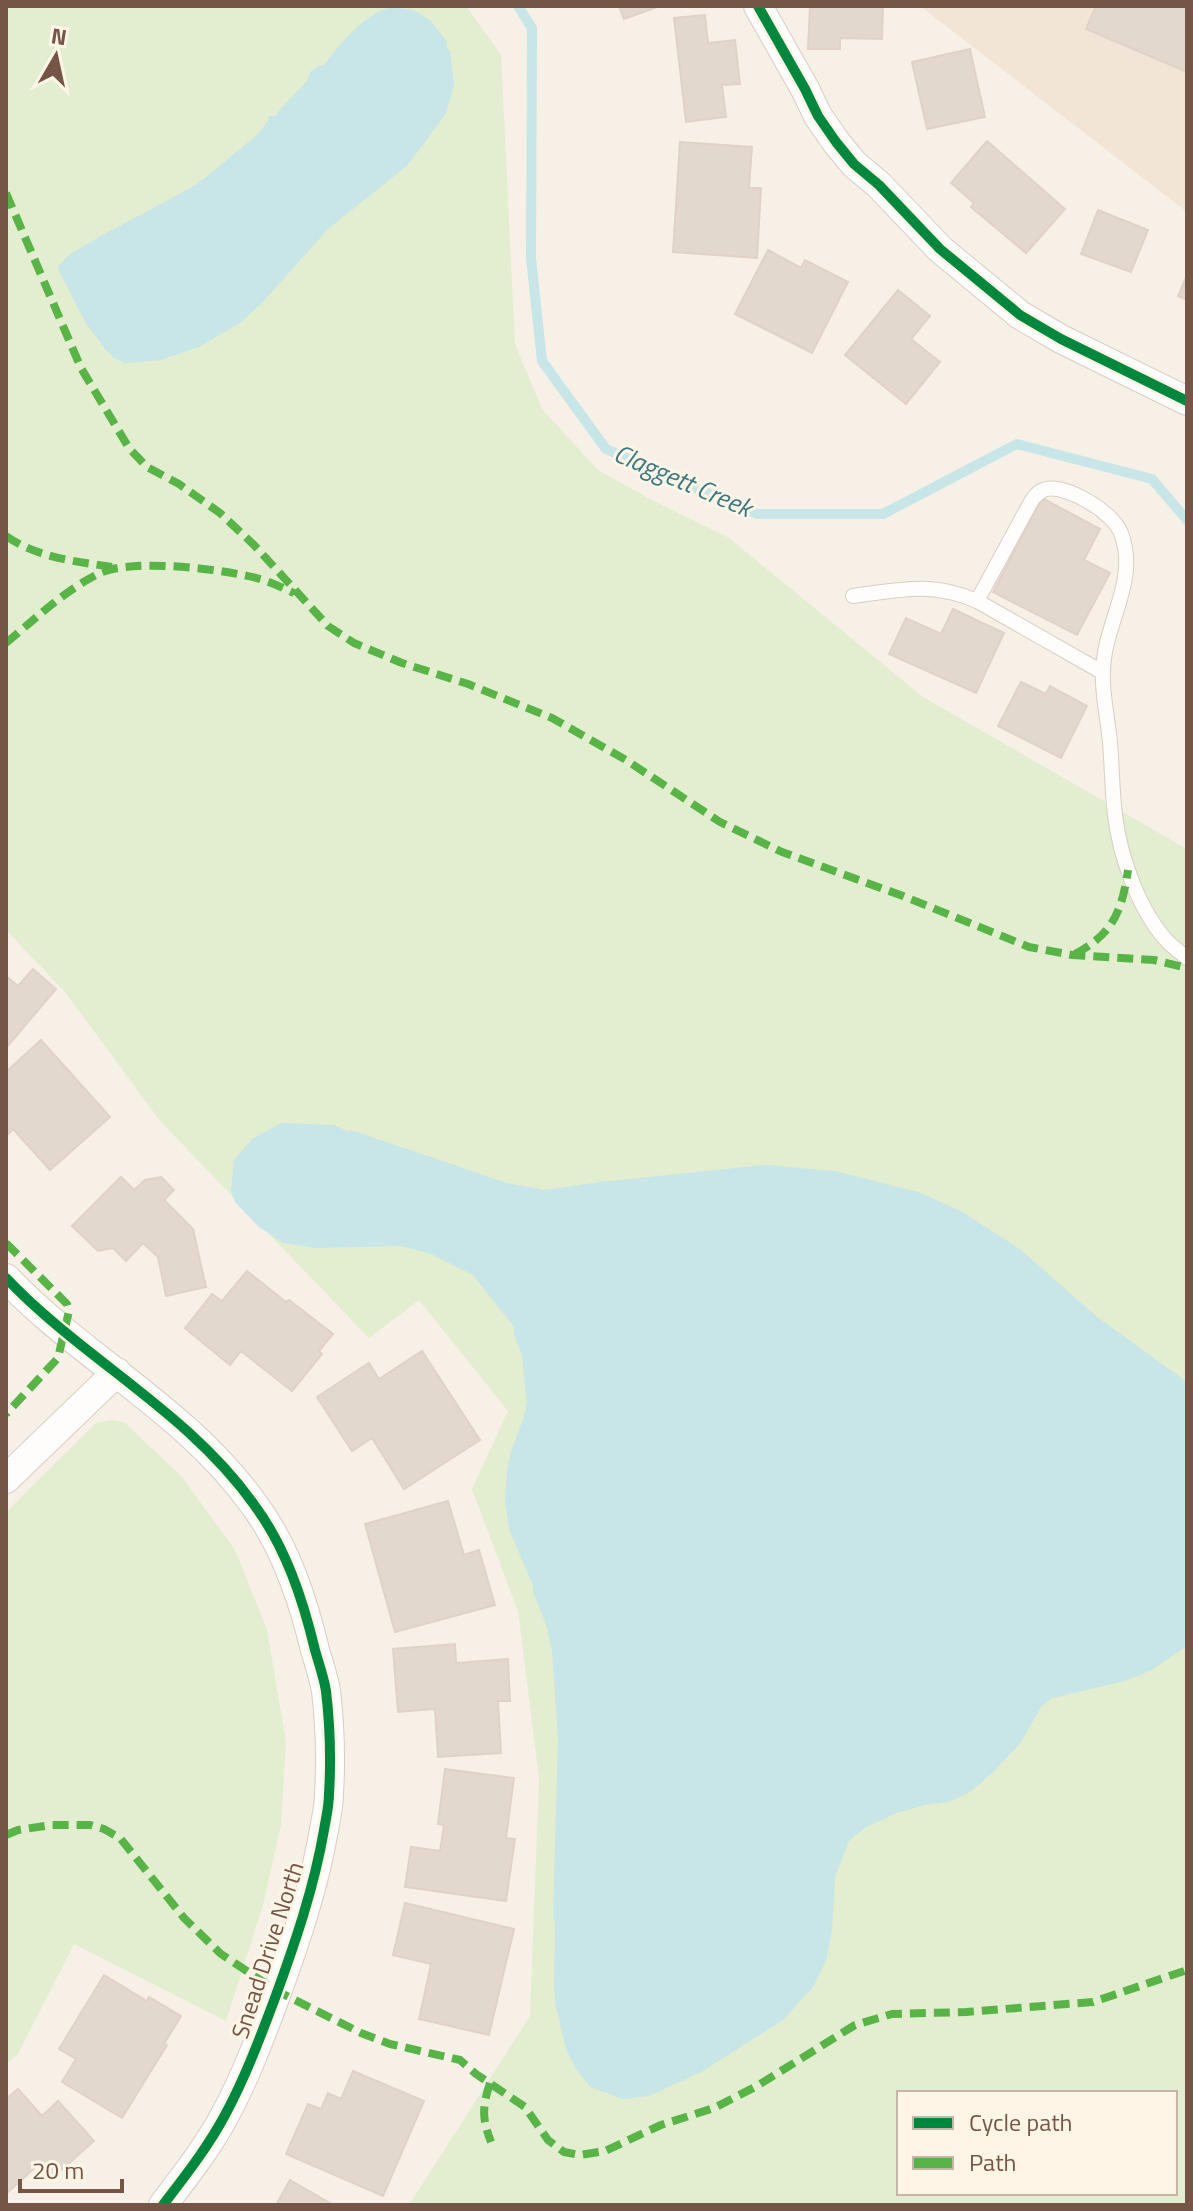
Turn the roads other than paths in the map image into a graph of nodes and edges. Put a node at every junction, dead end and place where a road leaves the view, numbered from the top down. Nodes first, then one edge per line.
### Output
1 (758, 6) edge
2 (1187, 401) edge
3 (853, 596) dead end
4 (977, 601) junction
5 (1102, 672) junction
6 (1187, 958) edge
7 (6, 1278) edge
8 (117, 1372) junction
9 (6, 1479) edge
10 (163, 2205) edge

1 - 2 street
3 - 4 lane
4 - 5 lane
4 - 5 lane
5 - 6 lane
7 - 8 street, Snead Drive North
8 - 9 street
8 - 10 street, Snead Drive North

